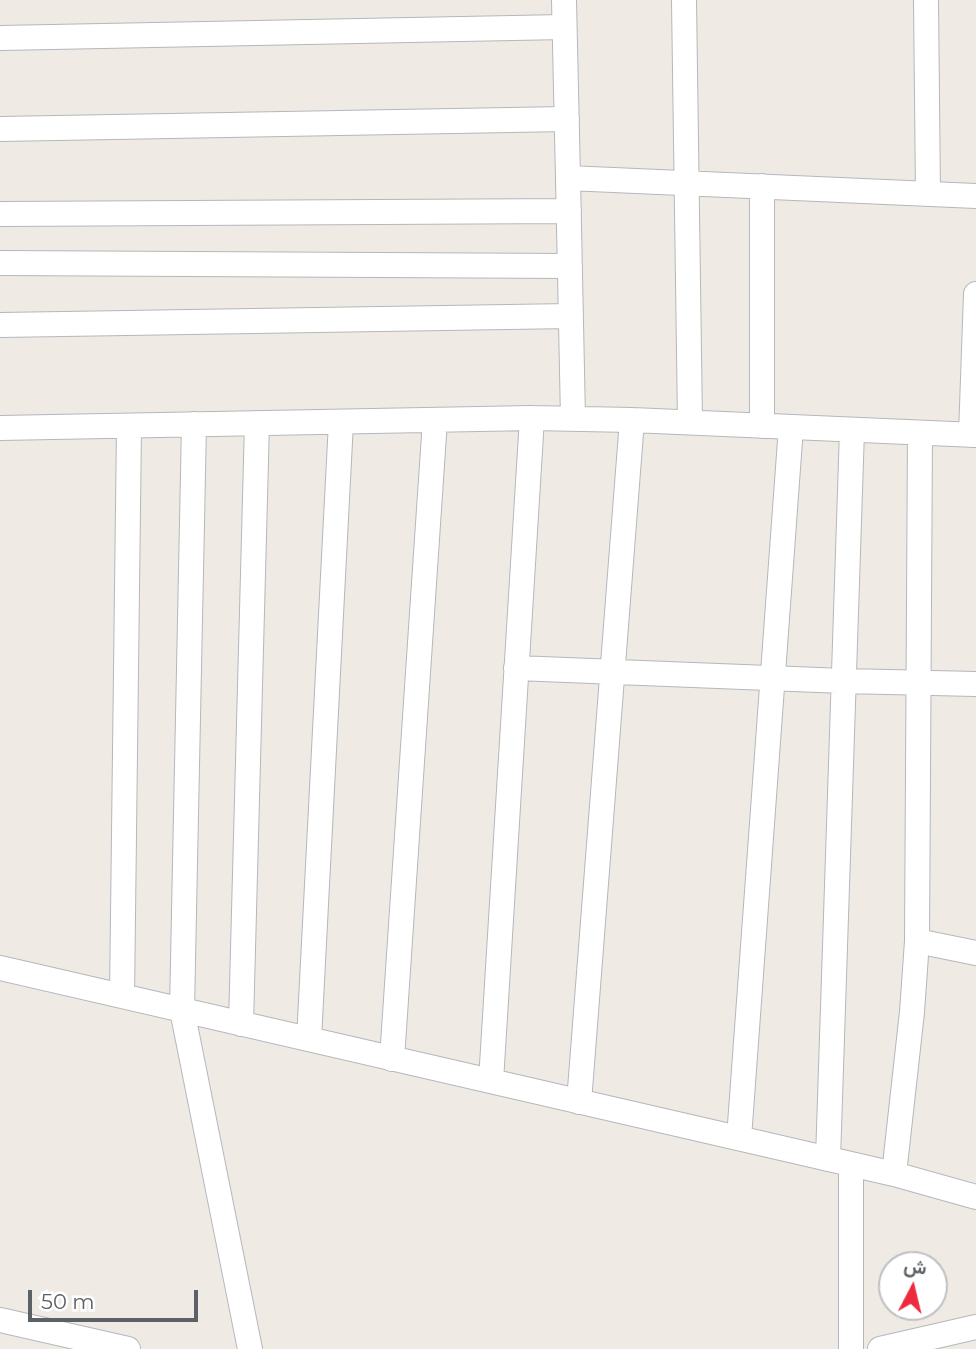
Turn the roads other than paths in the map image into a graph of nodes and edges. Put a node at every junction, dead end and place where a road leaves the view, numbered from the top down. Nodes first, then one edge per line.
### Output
1 (564, 0) edge
2 (684, 0) edge
3 (926, 0) edge
4 (564, 27) junction
5 (0, 38) edge
6 (567, 119) junction
7 (0, 129) edge
8 (568, 178) junction
9 (686, 183) junction
10 (762, 186) junction
11 (928, 194) junction
12 (976, 196) edge
13 (569, 211) junction
14 (0, 214) edge
15 (0, 264) edge
16 (570, 266) junction
17 (976, 294) edge
18 (571, 316) junction
19 (0, 325) edge
20 (532, 418) junction
21 (573, 419) junction
22 (435, 420) junction
23 (632, 420) junction
24 (341, 422) junction
25 (690, 422) junction
26 (257, 423) junction
27 (194, 424) junction
28 (129, 426) junction
29 (762, 426) junction
30 (791, 427) junction
31 (0, 428) edge
32 (852, 430) junction
33 (920, 433) junction
34 (974, 435) edge
35 (516, 668) junction
36 (612, 673) junction
37 (773, 677) junction
38 (844, 681) junction
39 (918, 683) junction
40 (976, 684) edge
41 (917, 940) junction
42 (976, 953) edge
43 (0, 968) edge
44 (122, 996) junction
45 (181, 1010) junction
46 (241, 1024) junction
47 (309, 1039) junction
48 (392, 1059) junction
49 (491, 1081) junction
50 (579, 1102) junction
51 (739, 1139) junction
52 (839, 1162) junction
53 (894, 1174) junction
54 (976, 1197) edge
55 (0, 1320) edge
56 (976, 1327) edge
57 (128, 1349) edge
58 (250, 1349) edge
59 (851, 1349) edge
60 (880, 1349) edge

1 - 4 street
2 - 9 street
3 - 11 street
4 - 5 street
4 - 6 street
6 - 7 street
6 - 8 street
8 - 9 street
8 - 13 street
9 - 10 street
9 - 25 street
10 - 11 street
10 - 29 street
11 - 12 street
13 - 14 street
13 - 16 street
15 - 16 street
16 - 18 street
17 - 34 street
18 - 19 street
18 - 21 street
20 - 21 street
20 - 22 street
20 - 35 street
21 - 23 street
22 - 24 street
22 - 48 street
23 - 25 street
23 - 36 street
24 - 26 street
24 - 47 street
25 - 29 street
26 - 27 street
26 - 46 street
27 - 28 street
27 - 45 street
28 - 31 street
28 - 44 street
29 - 30 street
30 - 32 street
30 - 37 street
32 - 33 street
32 - 38 street
33 - 34 street
33 - 39 street
35 - 36 street
35 - 49 street
36 - 37 street
36 - 50 street
37 - 38 street
37 - 51 street
38 - 39 street
38 - 52 street
39 - 40 street
39 - 41 street
41 - 42 street
41 - 53 street
43 - 44 street
44 - 45 street
45 - 46 street
45 - 58 street
46 - 47 street
47 - 48 street
48 - 49 street
49 - 50 street
50 - 51 street
51 - 52 street
52 - 53 street
52 - 59 street
53 - 54 street
55 - 57 street
56 - 60 street

